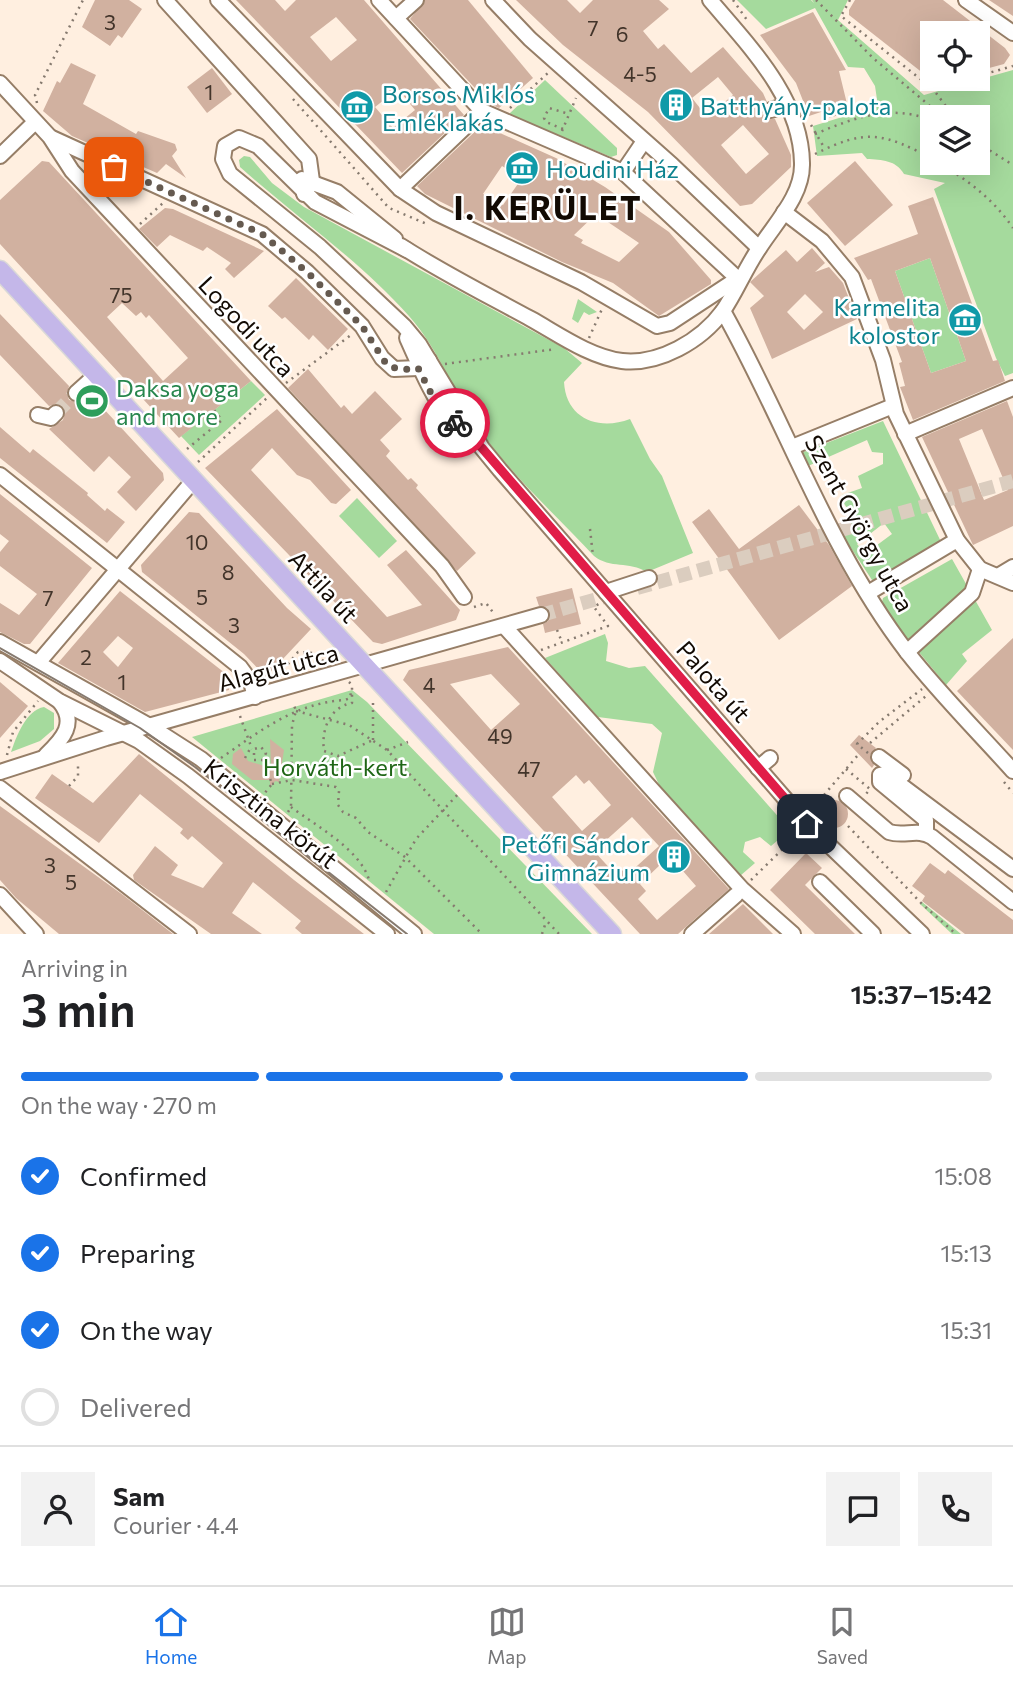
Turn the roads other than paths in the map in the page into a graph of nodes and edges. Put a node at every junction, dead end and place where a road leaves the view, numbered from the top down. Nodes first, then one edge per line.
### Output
1 (165, 0) edge
2 (218, 0) edge
3 (379, 0) edge
4 (416, 0) edge
5 (493, 0) edge
6 (710, 0) edge
7 (967, 0) edge
8 (396, 18) junction
9 (1013, 33) edge
10 (0, 83) edge
11 (786, 105) junction
12 (771, 110) dead end
13 (482, 111) junction
14 (35, 122) junction
15 (50, 137) junction
16 (644, 141) junction
17 (0, 156) edge
18 (623, 172) junction
19 (308, 188) junction
20 (400, 190) junction
21 (784, 212) junction
22 (759, 248) junction
23 (0, 270) edge
24 (738, 279) junction
25 (723, 311) junction
26 (428, 365) junction
27 (96, 374) junction
28 (1013, 388) edge
29 (76, 393) tunnel mouth
30 (893, 405) junction
31 (56, 413) tunnel mouth
32 (38, 415) dead end
33 (905, 434) junction
34 (792, 447) junction
35 (195, 472) junction
36 (0, 475) edge
37 (957, 540) junction
38 (1013, 567) edge
39 (980, 569) junction
40 (115, 573) junction
41 (998, 576) junction
42 (1013, 577) edge
43 (649, 578) tunnel mouth
44 (1013, 583) edge
45 (606, 592) junction
46 (868, 593) junction
47 (464, 597) dead end
48 (541, 615) tunnel mouth
49 (504, 626) junction
50 (0, 642) edge
51 (907, 652) junction
52 (0, 661) edge
53 (38, 663) junction
54 (365, 667) junction
55 (253, 689) junction
56 (59, 701) junction
57 (148, 726) junction
58 (123, 733) junction
59 (43, 758) junction
60 (770, 758) dead end
61 (878, 759) road end
62 (3, 767) edge
63 (758, 768) junction
64 (1009, 776) edge
65 (0, 788) edge
66 (847, 796) dead end
67 (926, 833) junction
68 (1013, 859) edge
69 (1013, 869) edge
70 (820, 882) dead end
71 (739, 892) junction
72 (0, 895) edge
73 (1013, 902) edge
74 (36, 934) edge
75 (189, 934) edge
76 (387, 934) edge
77 (414, 934) edge
78 (612, 934) edge
79 (692, 934) edge
80 (793, 934) edge
81 (873, 934) edge
82 (922, 934) edge

1 - 19 street
2 - 20 street
3 - 8 street
4 - 8 street
5 - 16 street
6 - 11 street
7 - 9 street
8 - 13 street
10 - 14 street, Logodi utca
11 - 12 street
11 - 21 street
13 - 18 street
13 - 20 street
14 - 15 street, Logodi utca
14 - 17 street
15 - 26 street
15 - 47 street, Logodi utca
16 - 18 street
16 - 22 street
18 - 24 street
19 - 25 street, Palota út
19 - 26 street, Palota út
20 - 24 street
21 - 22 street
21 - 30 street
22 - 24 street
23 - 27 main road, Attila út
24 - 25 street, Palota út
25 - 34 street, Szent György utca
26 - 45 street, Palota út
27 - 29 street
27 - 35 main road, Attila út
28 - 33 street
30 - 33 street
30 - 34 street
31 - 32 street
33 - 37 street
34 - 46 street, Szent György utca
35 - 40 street
35 - 54 main road, Attila út
36 - 40 street
37 - 39 street
37 - 46 street
38 - 41 street
39 - 41 street
39 - 51 street
40 - 53 street
40 - 55 street
41 - 42 street
41 - 44 street
43 - 45 street
45 - 63 street, Palota út
46 - 51 street, Szent György utca
48 - 49 street, Alagút utca
49 - 54 street, Alagút utca
49 - 71 street
50 - 53 street, Krisztina körút
51 - 64 street, Szent György utca
52 - 56 street, Krisztina körút
53 - 57 street, Krisztina körút
54 - 55 street, Alagút utca
54 - 78 main road, Attila út
55 - 57 street, Alagút utca
56 - 58 street, Krisztina körút
56 - 59 street
57 - 58 street, Alagút utca
57 - 77 street, Krisztina körút
58 - 59 street, Alagút utca
58 - 76 street, Krisztina körút
59 - 62 street, Alagút utca
60 - 63 street
61 - 68 street
63 - 82 street, Palota út
65 - 75 street
66 - 67 street
67 - 69 street
67 - 73 street
70 - 81 street
71 - 79 street
71 - 80 street
72 - 74 street

